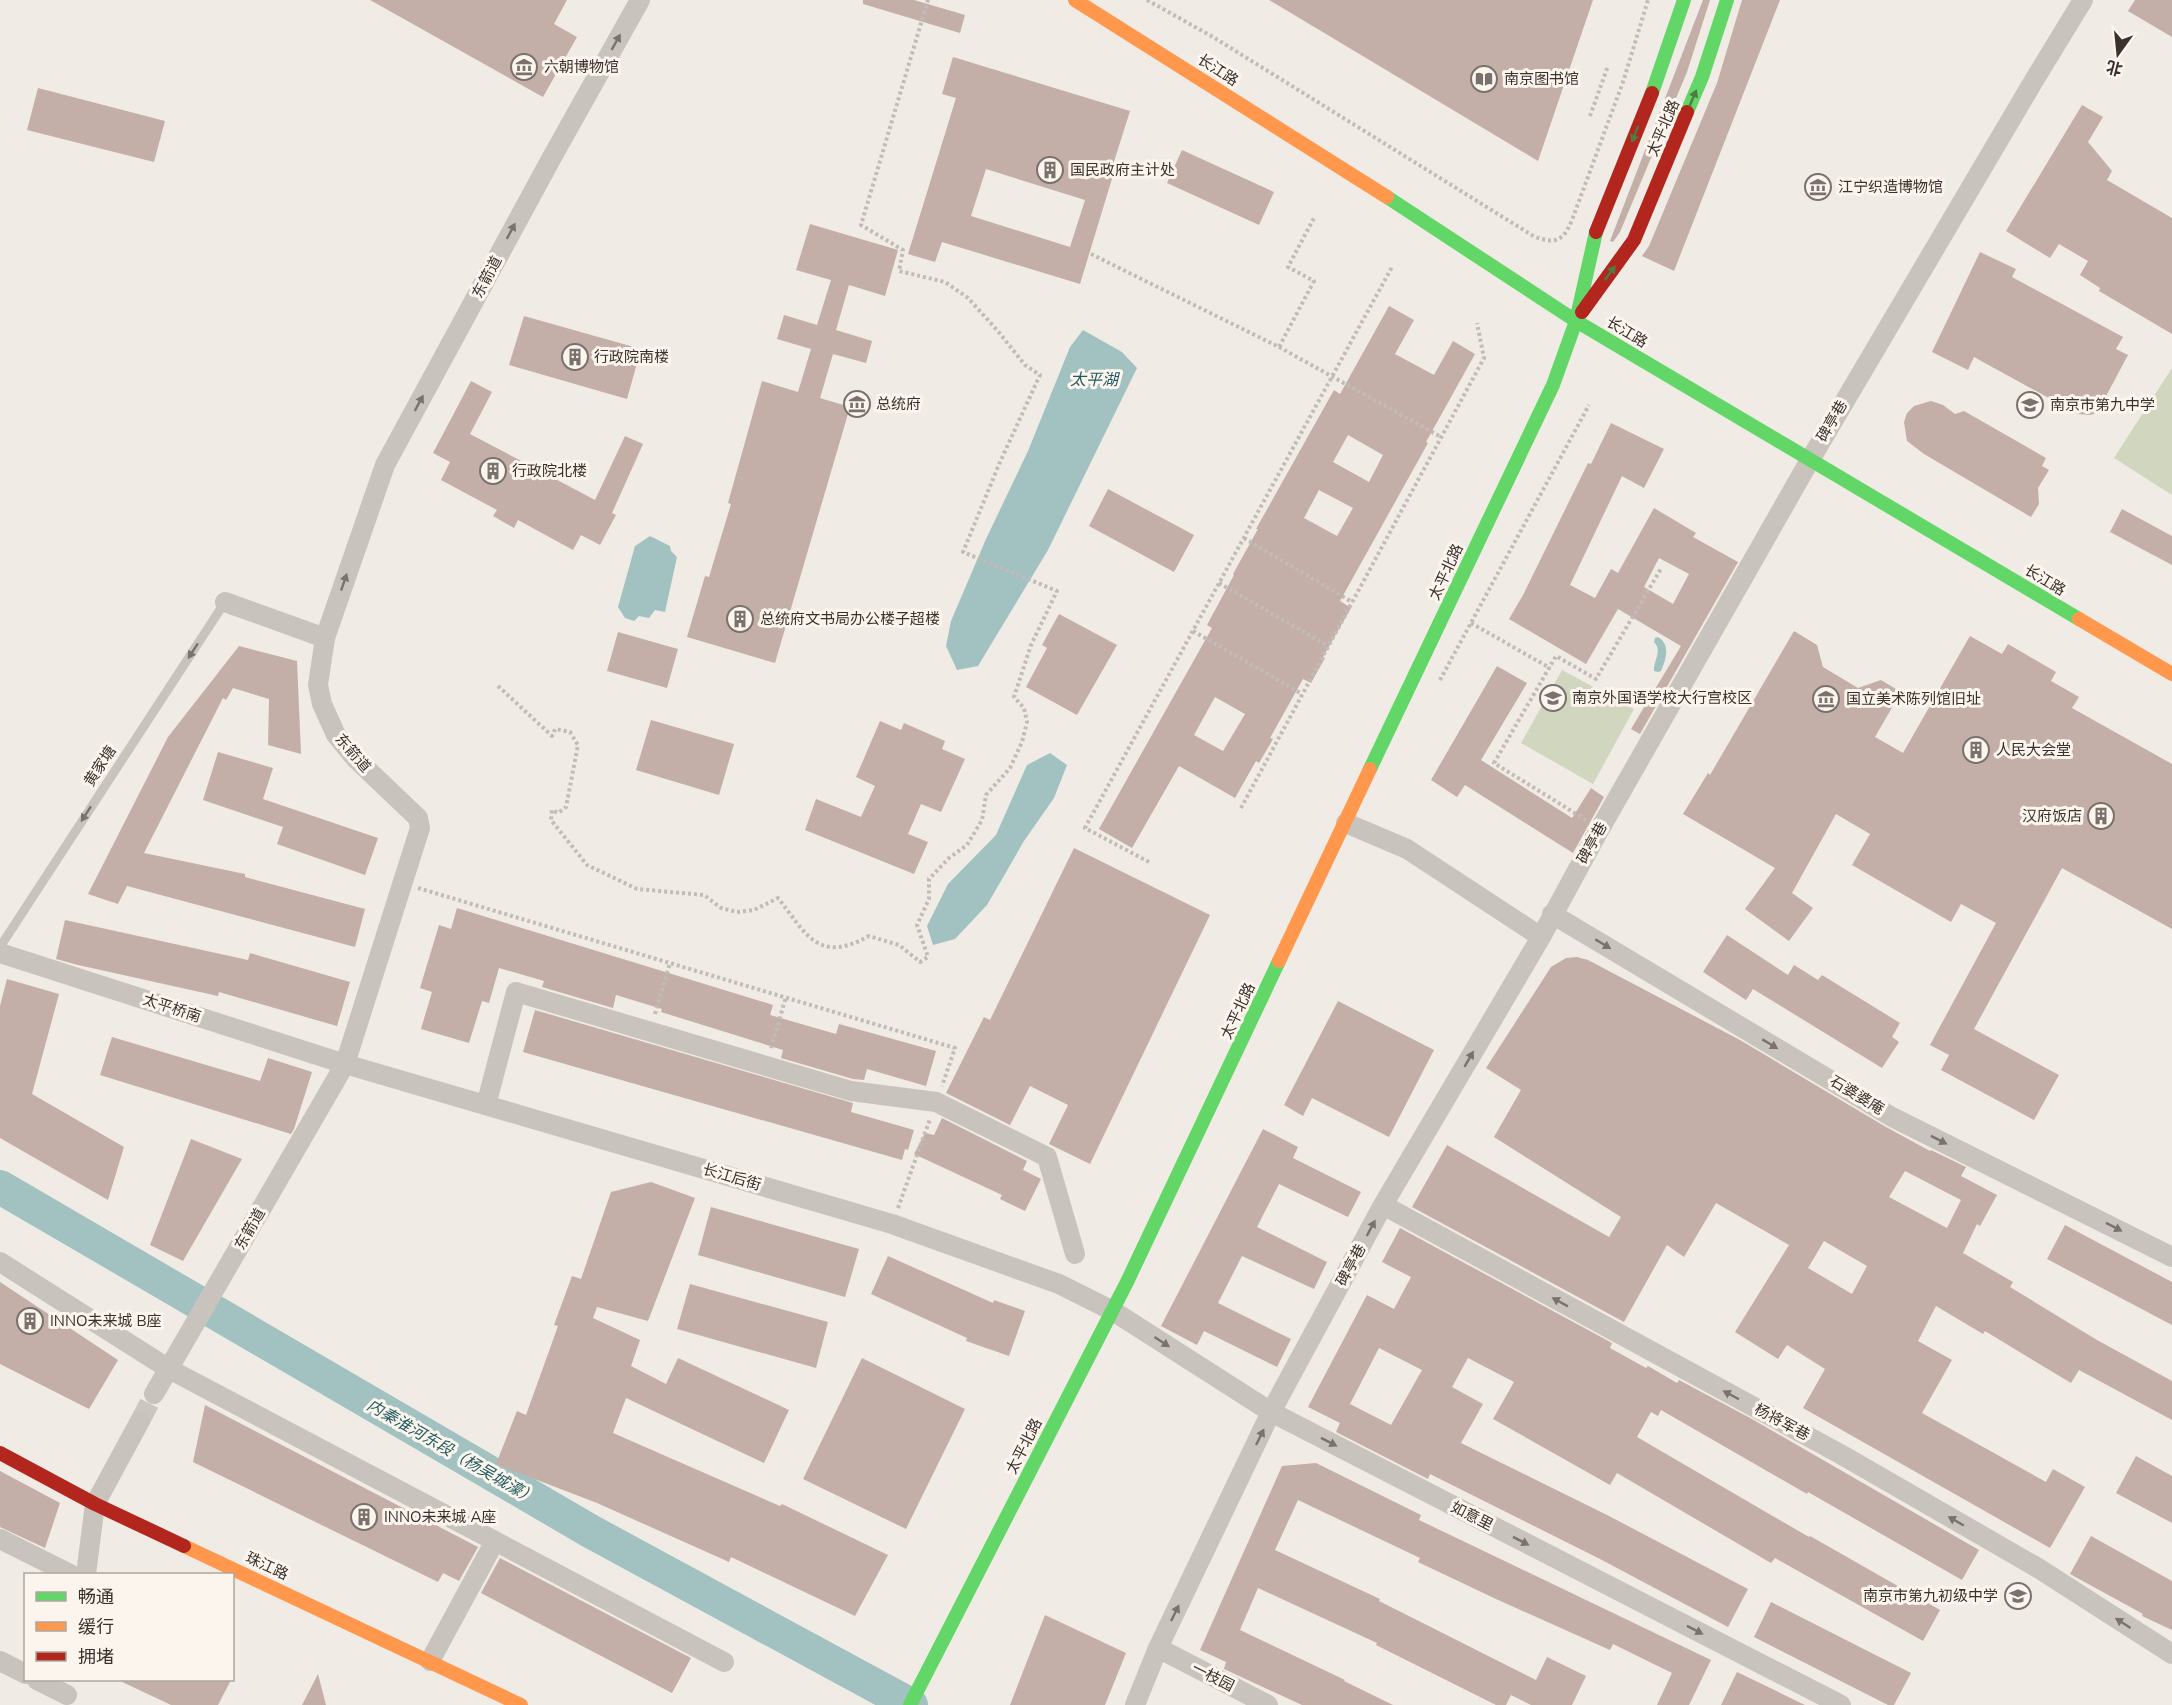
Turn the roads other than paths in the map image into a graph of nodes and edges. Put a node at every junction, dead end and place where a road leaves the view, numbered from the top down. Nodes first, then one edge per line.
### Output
1 (640, 0) edge
2 (1075, 0) edge
3 (1684, 0) edge
4 (1726, 0) edge
5 (2083, 0) edge
6 (1576, 321) junction
7 (1810, 460) junction
8 (225, 602) joint
9 (325, 638) junction
10 (2172, 674) edge
11 (1346, 823) junction
12 (1552, 914) junction
13 (1541, 937) junction
14 (0, 947) edge
15 (0, 953) edge
16 (345, 1064) junction
17 (486, 1105) junction
18 (1383, 1205) junction
19 (1075, 1254) dead end
20 (2172, 1257) edge
21 (0, 1262) edge
22 (1113, 1311) junction
23 (169, 1369) junction
24 (154, 1395) tunnel mouth
25 (1272, 1413) junction
26 (140, 1421) tunnel mouth
27 (0, 1453) edge
28 (95, 1504) junction
29 (0, 1539) edge
30 (495, 1540) junction
31 (66, 1573) edge
32 (86, 1573) edge
33 (1158, 1648) junction
34 (2172, 1654) edge
35 (430, 1660) junction
36 (0, 1661) edge
37 (724, 1662) dead end
38 (24, 1673) edge
39 (39, 1681) edge
40 (68, 1693) edge
41 (521, 1705) edge
42 (910, 1705) edge
43 (1135, 1705) edge
44 (1268, 1705) edge
45 (1841, 1705) edge

9 -> 1 street, 东箭道
2 - 6 main road, 长江路
3 -> 6 main road, 太平北路
6 -> 4 main road, 太平北路
5 - 7 street, 碑亭巷
6 - 7 main road, 长江路
6 - 11 main road, 太平北路
7 - 10 main road, 长江路
7 - 12 street, 碑亭巷
8 - 9 street
8 -> 14 lane, 黄家塘
9 - 16 street, 东箭道
11 - 13 street
11 - 22 main road, 太平北路
12 - 13 street, 碑亭巷
12 -> 20 street, 石婆婆庵
18 -> 13 street, 碑亭巷
15 - 16 street, 太平桥南
16 - 17 street, 长江后街
16 - 23 street, 东箭道
17 - 19 street
17 - 22 street, 长江后街
25 -> 18 street, 碑亭巷
34 -> 18 street, 杨将军巷
21 - 23 street
22 -> 25 street, 如意里
22 - 42 main road, 太平北路
23 - 24 street, 东箭道
23 - 30 street
33 -> 25 street, 碑亭巷
25 -> 45 street, 如意里
26 - 28 street
27 - 28 main road, 珠江路
28 - 32 street
28 - 35 main road, 珠江路
29 - 31 street
30 - 35 street
30 - 37 street
33 - 43 street, 碑亭巷
33 - 44 street, 一枝园
35 - 41 main road, 珠江路
36 - 38 street
39 - 40 street

